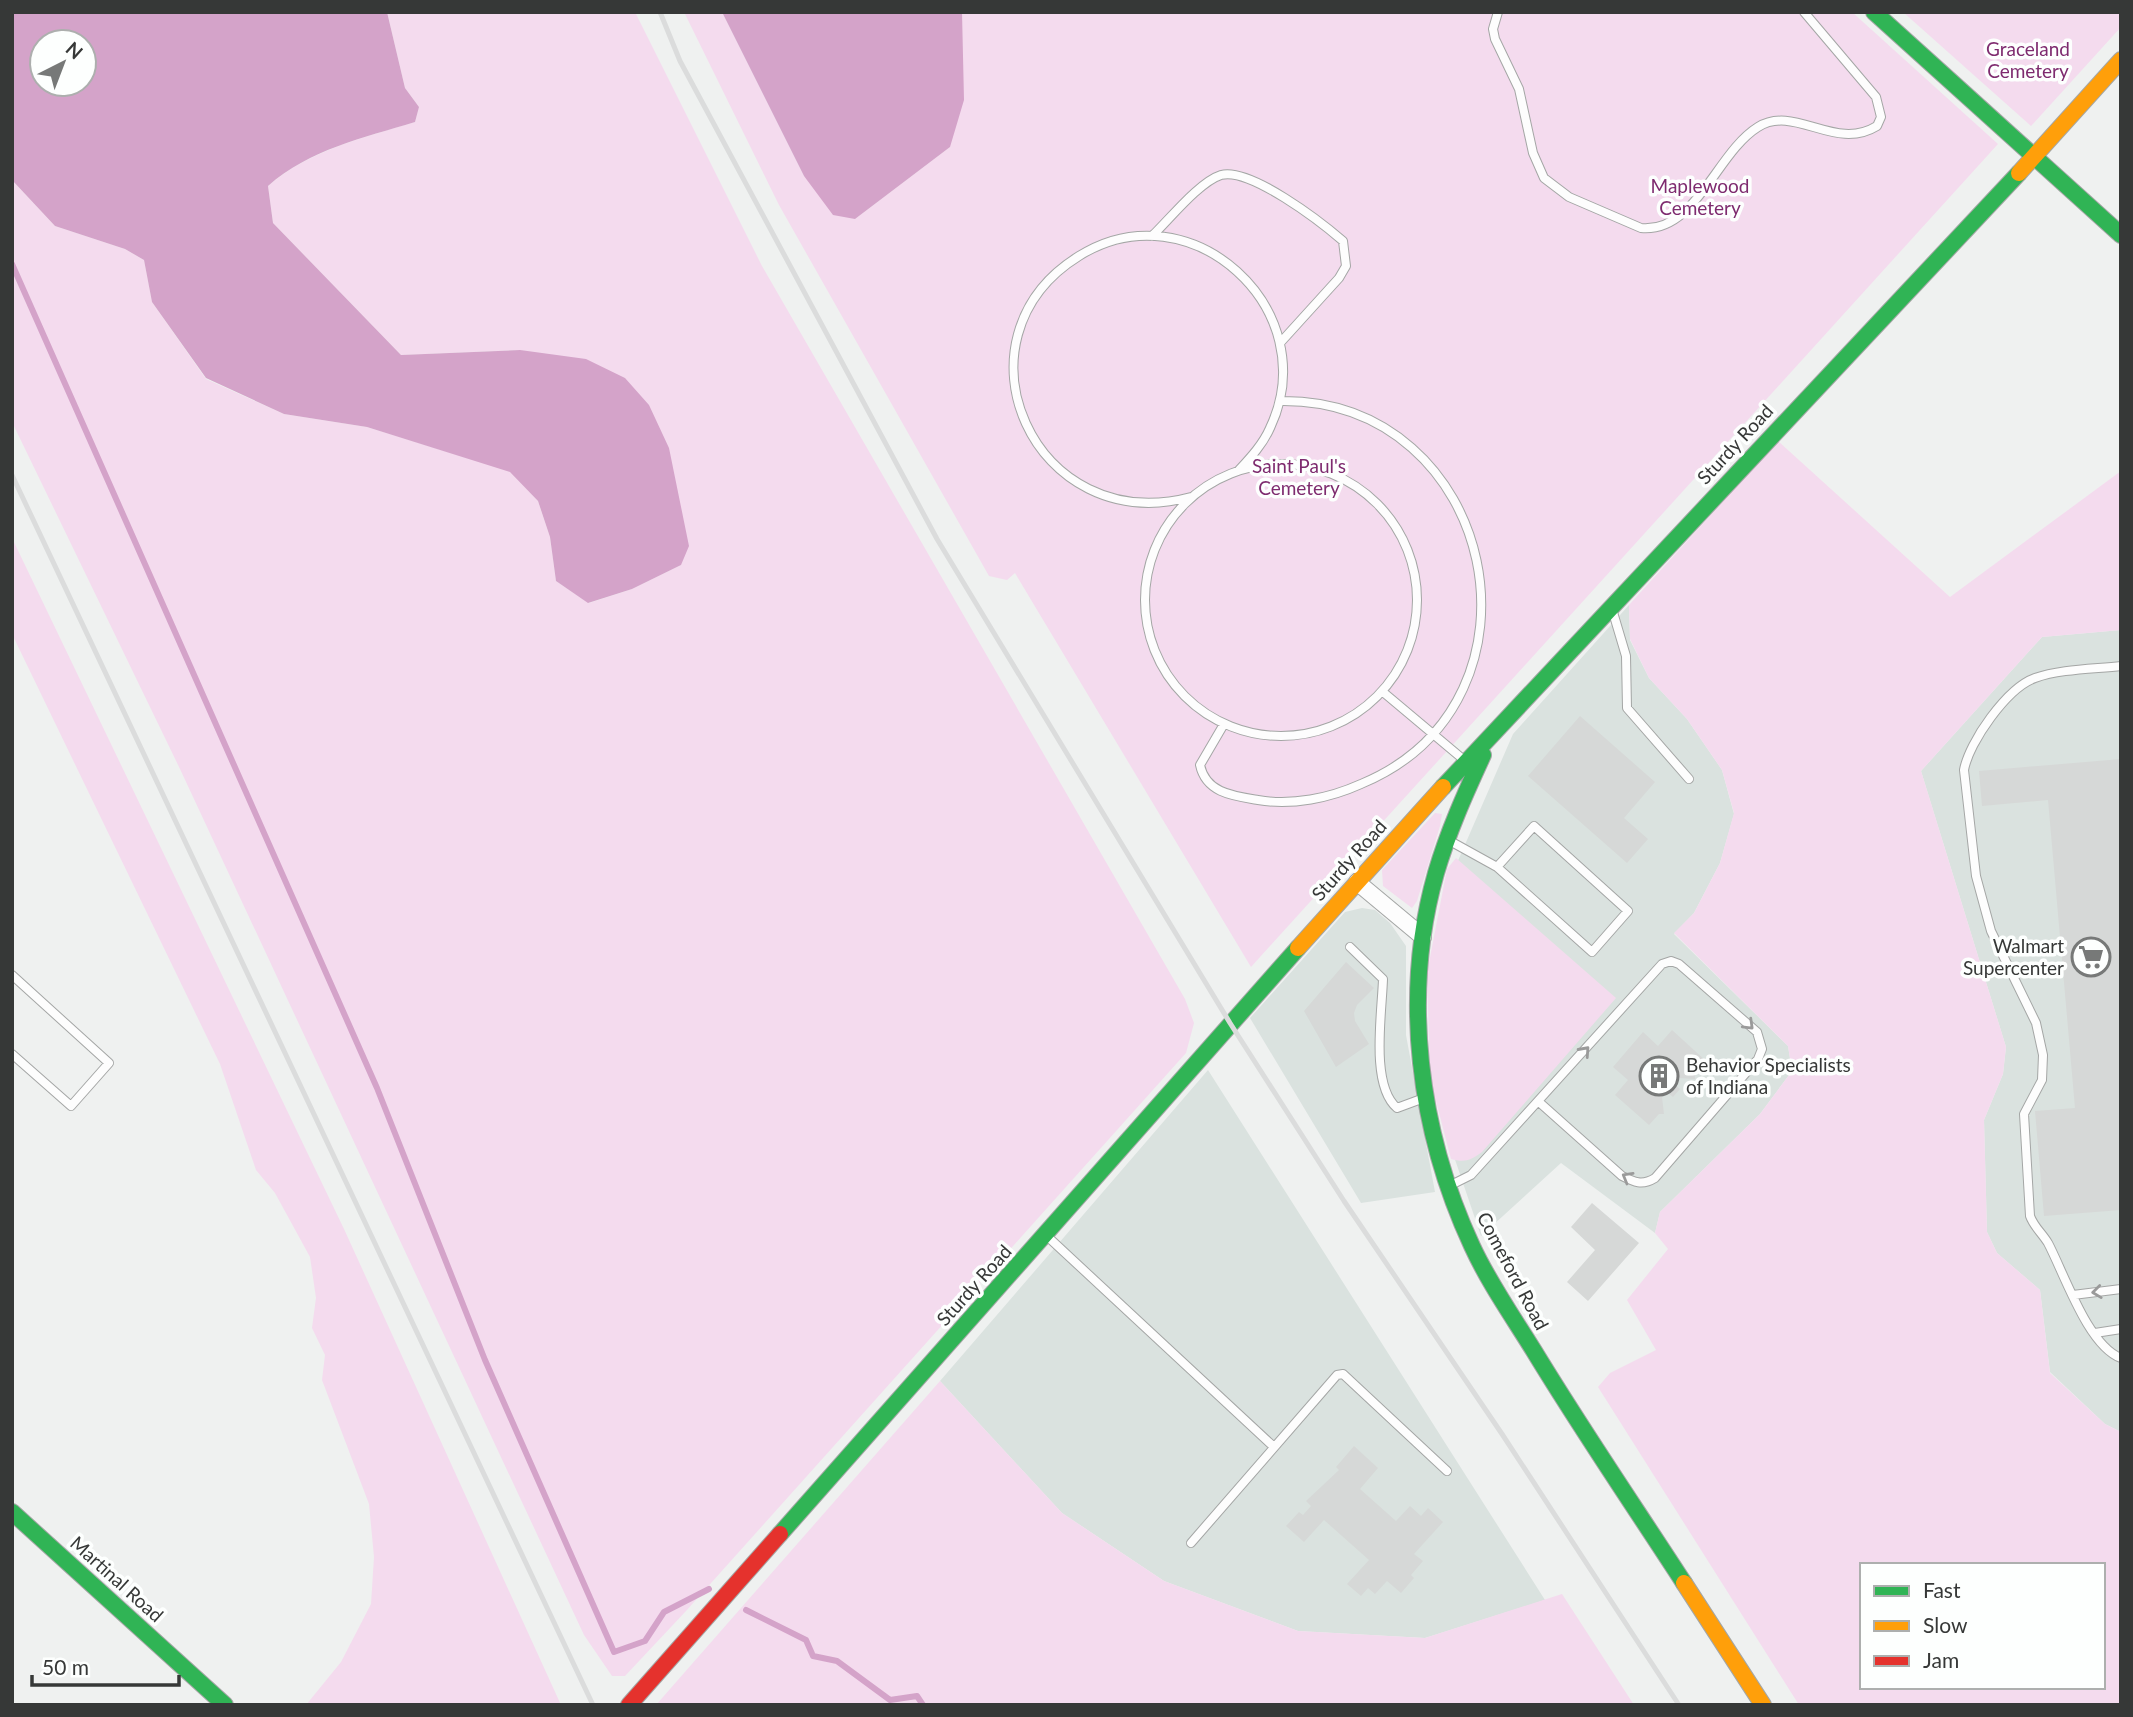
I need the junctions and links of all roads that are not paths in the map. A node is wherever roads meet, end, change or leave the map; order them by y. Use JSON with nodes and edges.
{"nodes":[{"id":1,"x":1498,"y":12,"type":"edge"},
{"id":2,"x":1804,"y":12,"type":"edge"},
{"id":3,"x":1874,"y":12,"type":"edge"},
{"id":4,"x":2121,"y":60,"type":"edge"},
{"id":5,"x":2034,"y":157,"type":"junction"},
{"id":6,"x":2121,"y":235,"type":"edge"},
{"id":7,"x":1152,"y":236,"type":"junction"},
{"id":8,"x":1280,"y":343,"type":"junction"},
{"id":9,"x":1280,"y":401,"type":"junction"},
{"id":10,"x":1239,"y":470,"type":"junction"},
{"id":11,"x":1193,"y":496,"type":"junction"},
{"id":12,"x":1611,"y":606,"type":"junction"},
{"id":13,"x":2121,"y":666,"type":"edge"},
{"id":14,"x":1383,"y":692,"type":"junction"},
{"id":15,"x":1224,"y":723,"type":"junction"},
{"id":16,"x":1499,"y":724,"type":"junction"},
{"id":17,"x":1432,"y":734,"type":"junction"},
{"id":18,"x":1465,"y":762,"type":"junction"},
{"id":19,"x":1689,"y":779,"type":"dead end"},
{"id":20,"x":1447,"y":840,"type":"junction"},
{"id":21,"x":1497,"y":867,"type":"junction"},
{"id":22,"x":1357,"y":882,"type":"junction"},
{"id":23,"x":1423,"y":937,"type":"junction"},
{"id":24,"x":1350,"y":947,"type":"dead end"},
{"id":25,"x":12,"y":975,"type":"edge"},
{"id":26,"x":12,"y":1054,"type":"edge"},
{"id":27,"x":1424,"y":1098,"type":"junction"},
{"id":28,"x":1539,"y":1102,"type":"junction"},
{"id":29,"x":1448,"y":1186,"type":"junction"},
{"id":30,"x":1046,"y":1235,"type":"junction"},
{"id":31,"x":2121,"y":1289,"type":"edge"},
{"id":32,"x":2073,"y":1295,"type":"junction"},
{"id":33,"x":2121,"y":1329,"type":"edge"},
{"id":34,"x":2095,"y":1334,"type":"junction"},
{"id":35,"x":2118,"y":1357,"type":"edge"},
{"id":36,"x":2121,"y":1365,"type":"edge"},
{"id":37,"x":1274,"y":1447,"type":"junction"},
{"id":38,"x":1447,"y":1471,"type":"dead end"},
{"id":39,"x":12,"y":1512,"type":"edge"},
{"id":40,"x":1191,"y":1543,"type":"dead end"},
{"id":41,"x":225,"y":1705,"type":"edge"},
{"id":42,"x":629,"y":1705,"type":"edge"},
{"id":43,"x":1763,"y":1705,"type":"edge"}],
"edges":[{"from":1,"to":2,"type":"lane"},
{"from":3,"to":5,"type":"street"},
{"from":4,"to":5,"type":"street","name":"Sturdy Road"},
{"from":5,"to":6,"type":"street"},
{"from":5,"to":12,"type":"street","name":"Sturdy Road"},
{"from":7,"to":8,"type":"lane"},
{"from":7,"to":8,"type":"lane"},
{"from":7,"to":11,"type":"lane"},
{"from":8,"to":9,"type":"lane"},
{"from":9,"to":10,"type":"lane"},
{"from":9,"to":17,"type":"lane"},
{"from":10,"to":11,"type":"lane"},
{"from":10,"to":14,"type":"lane"},
{"from":11,"to":15,"type":"lane"},
{"from":12,"to":16,"type":"street","name":"Sturdy Road"},
{"from":12,"to":19,"type":"lane"},
{"from":13,"to":32,"type":"lane"},
{"from":14,"to":15,"type":"lane"},
{"from":14,"to":17,"type":"lane"},
{"from":15,"to":17,"type":"lane"},
{"from":16,"to":18,"type":"street","name":"Sturdy Road"},
{"from":16,"to":20,"type":"street","name":"Comeford Road"},
{"from":17,"to":18,"type":"lane"},
{"from":18,"to":22,"type":"street","name":"Sturdy Road"},
{"from":20,"to":21,"type":"lane"},
{"from":20,"to":23,"type":"street","name":"Comeford Road"},
{"from":21,"to":21,"type":"lane"},
{"from":22,"to":23,"type":"street"},
{"from":22,"to":30,"type":"street","name":"Sturdy Road"},
{"from":23,"to":27,"type":"street","name":"Comeford Road"},
{"from":24,"to":27,"type":"lane"},
{"from":25,"to":26,"type":"lane"},
{"from":27,"to":29,"type":"street","name":"Comeford Road"},
{"from":28,"to":28,"type":"lane","one_way":true},
{"from":28,"to":29,"type":"lane"},
{"from":29,"to":43,"type":"street","name":"Comeford Road"},
{"from":30,"to":37,"type":"lane"},
{"from":30,"to":42,"type":"street","name":"Sturdy Road"},
{"from":31,"to":32,"type":"lane","one_way":true},
{"from":32,"to":34,"type":"lane"},
{"from":33,"to":34,"type":"lane"},
{"from":34,"to":35,"type":"lane"},
{"from":35,"to":36,"type":"lane"},
{"from":37,"to":38,"type":"lane"},
{"from":37,"to":40,"type":"lane"},
{"from":39,"to":41,"type":"street","name":"Martinal Road"}]}
